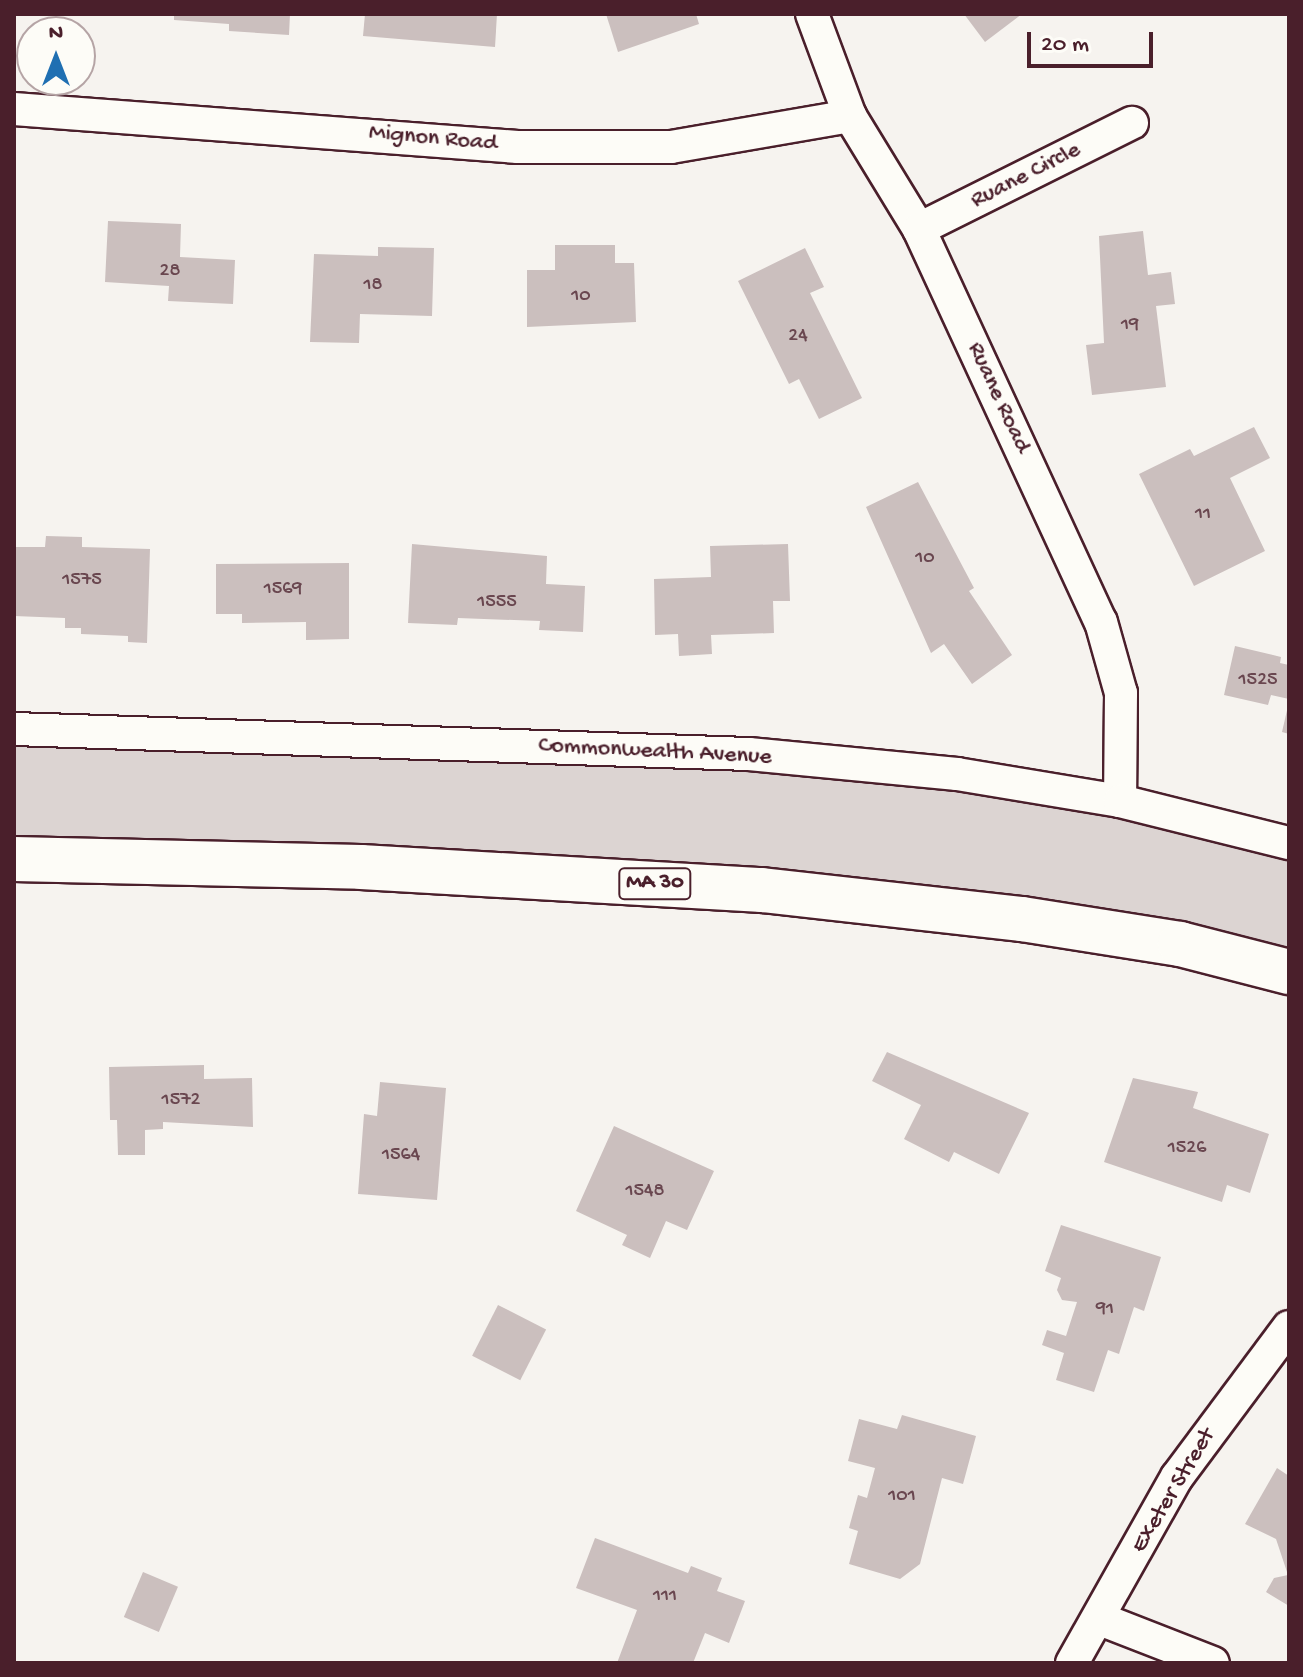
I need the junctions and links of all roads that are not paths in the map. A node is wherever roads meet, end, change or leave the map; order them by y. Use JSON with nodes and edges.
{"nodes":[{"id":1,"x":812,"y":14,"type":"edge"},
{"id":2,"x":14,"y":109,"type":"edge"},
{"id":3,"x":850,"y":116,"type":"junction"},
{"id":4,"x":1132,"y":123,"type":"dead end"},
{"id":5,"x":919,"y":229,"type":"junction"},
{"id":6,"x":14,"y":729,"type":"edge"},
{"id":7,"x":1120,"y":801,"type":"junction"},
{"id":8,"x":1289,"y":843,"type":"edge"},
{"id":9,"x":14,"y":859,"type":"edge"},
{"id":10,"x":1289,"y":972,"type":"edge"},
{"id":11,"x":1289,"y":1327,"type":"edge"},
{"id":12,"x":1100,"y":1619,"type":"junction"},
{"id":13,"x":1072,"y":1663,"type":"edge"},
{"id":14,"x":1213,"y":1663,"type":"edge"}],
"edges":[{"from":1,"to":3,"type":"street","name":"Ruane Road"},
{"from":2,"to":3,"type":"street","name":"Mignon Road"},
{"from":3,"to":5,"type":"street","name":"Ruane Road"},
{"from":4,"to":5,"type":"street","name":"Ruane Circle"},
{"from":5,"to":7,"type":"street","name":"Ruane Road"},
{"from":6,"to":7,"type":"street","name":"Commonwealth Avenue"},
{"from":7,"to":8,"type":"street","name":"Commonwealth Avenue"},
{"from":9,"to":10,"type":"main road","number":"MA 30"},
{"from":11,"to":12,"type":"street","name":"Exeter Street"},
{"from":12,"to":13,"type":"street","name":"Exeter Street"},
{"from":12,"to":14,"type":"street"}]}
